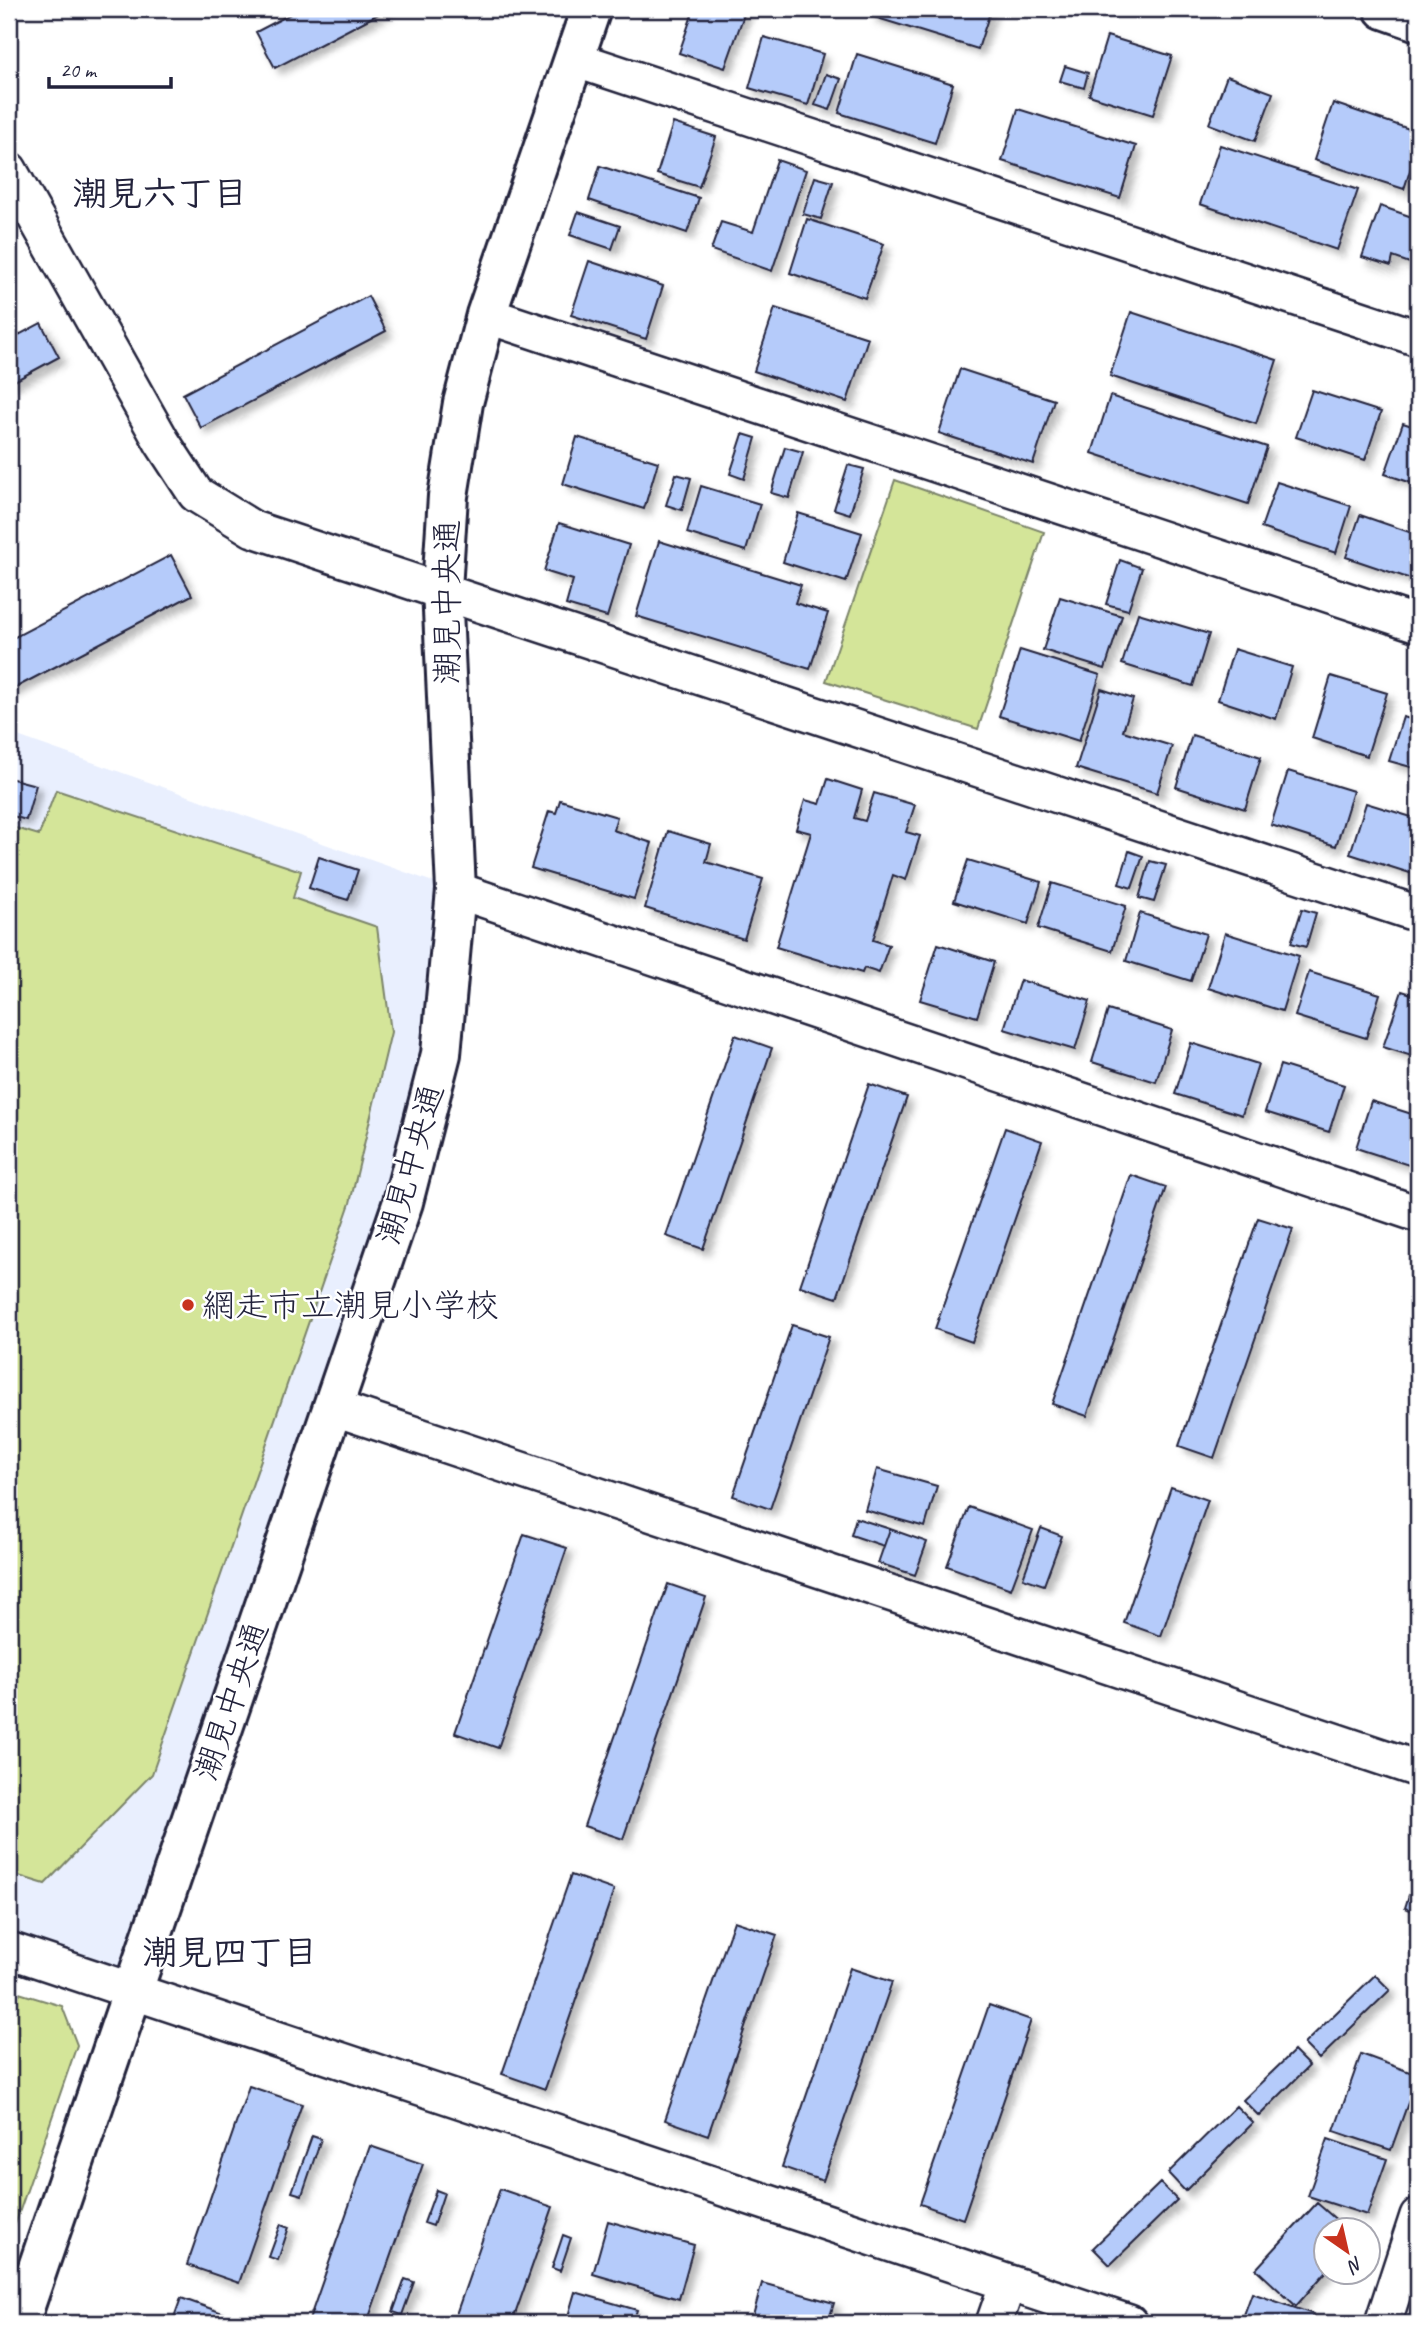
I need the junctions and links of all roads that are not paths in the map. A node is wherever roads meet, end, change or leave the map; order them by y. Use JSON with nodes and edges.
{"nodes":[{"id":1,"x":591,"y":9,"type":"edge"},
{"id":2,"x":1384,"y":9,"type":"edge"},
{"id":3,"x":1418,"y":21,"type":"edge"},
{"id":4,"x":574,"y":59,"type":"junction"},
{"id":5,"x":9,"y":170,"type":"edge"},
{"id":6,"x":486,"y":315,"type":"junction"},
{"id":7,"x":1418,"y":338,"type":"edge"},
{"id":8,"x":442,"y":589,"type":"junction"},
{"id":9,"x":1418,"y":624,"type":"edge"},
{"id":10,"x":456,"y":890,"type":"junction"},
{"id":11,"x":1418,"y":914,"type":"edge"},
{"id":12,"x":1418,"y":1214,"type":"edge"},
{"id":13,"x":332,"y":1408,"type":"junction"},
{"id":14,"x":1418,"y":1769,"type":"edge"},
{"id":15,"x":9,"y":1950,"type":"edge"},
{"id":16,"x":133,"y":1990,"type":"junction"},
{"id":17,"x":1418,"y":2216,"type":"edge"},
{"id":18,"x":1008,"y":2283,"type":"junction"},
{"id":19,"x":19,"y":2323,"type":"edge"},
{"id":20,"x":994,"y":2323,"type":"edge"},
{"id":21,"x":1129,"y":2323,"type":"edge"},
{"id":22,"x":1383,"y":2323,"type":"edge"}],
"edges":[{"from":1,"to":4,"type":"street","name":"潮見中央通"},
{"from":2,"to":3,"type":"street"},
{"from":4,"to":6,"type":"street","name":"潮見中央通"},
{"from":4,"to":7,"type":"street"},
{"from":5,"to":8,"type":"street"},
{"from":6,"to":8,"type":"street","name":"潮見中央通"},
{"from":6,"to":9,"type":"street"},
{"from":8,"to":10,"type":"street","name":"潮見中央通"},
{"from":8,"to":11,"type":"street"},
{"from":10,"to":12,"type":"street"},
{"from":10,"to":13,"type":"street","name":"潮見中央通"},
{"from":13,"to":14,"type":"street"},
{"from":13,"to":16,"type":"street","name":"潮見中央通"},
{"from":15,"to":16,"type":"street"},
{"from":16,"to":18,"type":"street"},
{"from":16,"to":19,"type":"street","name":"潮見中央通"},
{"from":17,"to":22,"type":"street"},
{"from":18,"to":20,"type":"street"},
{"from":18,"to":21,"type":"street"}]}
